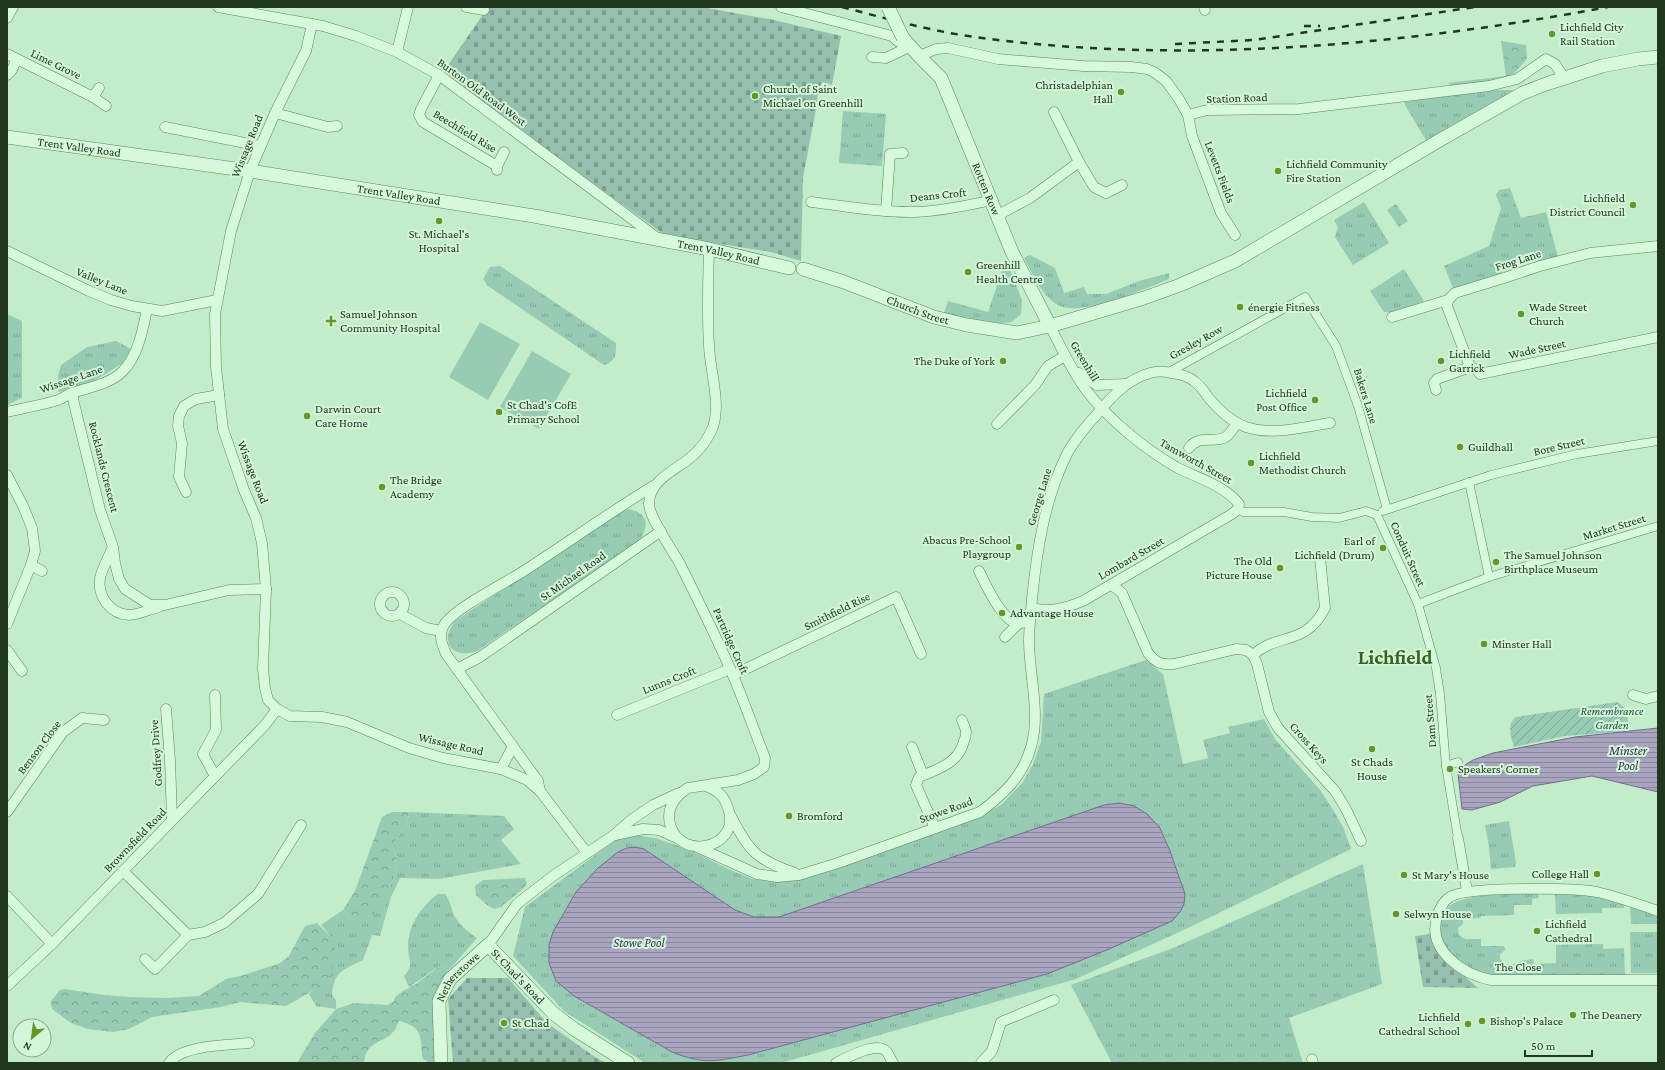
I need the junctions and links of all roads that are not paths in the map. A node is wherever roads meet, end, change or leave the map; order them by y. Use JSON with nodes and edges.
{"nodes":[{"id":1,"x":13,"y":7,"type":"edge"},
{"id":2,"x":218,"y":7,"type":"edge"},
{"id":3,"x":408,"y":7,"type":"edge"},
{"id":4,"x":466,"y":7,"type":"edge"},
{"id":5,"x":781,"y":7,"type":"edge"},
{"id":6,"x":888,"y":7,"type":"edge"},
{"id":7,"x":484,"y":10,"type":"dead end"},
{"id":8,"x":7,"y":18,"type":"edge"},
{"id":9,"x":312,"y":24,"type":"junction"},
{"id":10,"x":911,"y":47,"type":"junction"},
{"id":11,"x":397,"y":52,"type":"junction"},
{"id":12,"x":7,"y":54,"type":"edge"},
{"id":13,"x":872,"y":57,"type":"dead end"},
{"id":14,"x":1658,"y":57,"type":"edge"},
{"id":15,"x":16,"y":60,"type":"junction"},
{"id":16,"x":439,"y":75,"type":"junction"},
{"id":17,"x":7,"y":76,"type":"edge"},
{"id":18,"x":1564,"y":78,"type":"junction"},
{"id":19,"x":99,"y":88,"type":"dead end"},
{"id":20,"x":93,"y":97,"type":"junction"},
{"id":21,"x":106,"y":106,"type":"dead end"},
{"id":22,"x":1054,"y":112,"type":"dead end"},
{"id":23,"x":275,"y":113,"type":"junction"},
{"id":24,"x":1188,"y":115,"type":"junction"},
{"id":25,"x":165,"y":126,"type":"dead end"},
{"id":26,"x":7,"y":137,"type":"edge"},
{"id":27,"x":328,"y":138,"type":"dead end"},
{"id":28,"x":260,"y":146,"type":"junction"},
{"id":29,"x":504,"y":152,"type":"dead end"},
{"id":30,"x":903,"y":153,"type":"dead end"},
{"id":31,"x":1079,"y":162,"type":"junction"},
{"id":32,"x":250,"y":170,"type":"junction"},
{"id":33,"x":1122,"y":186,"type":"dead end"},
{"id":34,"x":992,"y":200,"type":"junction"},
{"id":35,"x":811,"y":202,"type":"dead end"},
{"id":36,"x":886,"y":211,"type":"junction"},
{"id":37,"x":998,"y":215,"type":"junction"},
{"id":38,"x":1235,"y":235,"type":"dead end"},
{"id":39,"x":660,"y":240,"type":"junction"},
{"id":40,"x":1658,"y":246,"type":"edge"},
{"id":41,"x":709,"y":249,"type":"junction"},
{"id":42,"x":7,"y":251,"type":"edge"},
{"id":43,"x":789,"y":268,"type":"joint"},
{"id":44,"x":803,"y":269,"type":"joint"},
{"id":45,"x":1305,"y":297,"type":"joint"},
{"id":46,"x":217,"y":300,"type":"junction"},
{"id":47,"x":1448,"y":300,"type":"junction"},
{"id":48,"x":147,"y":309,"type":"junction"},
{"id":49,"x":1392,"y":317,"type":"dead end"},
{"id":50,"x":1050,"y":326,"type":"junction"},
{"id":51,"x":1658,"y":337,"type":"edge"},
{"id":52,"x":1065,"y":356,"type":"junction"},
{"id":53,"x":1470,"y":367,"type":"junction"},
{"id":54,"x":1073,"y":368,"type":"junction"},
{"id":55,"x":1169,"y":372,"type":"junction"},
{"id":56,"x":1126,"y":384,"type":"junction"},
{"id":57,"x":1436,"y":390,"type":"dead end"},
{"id":58,"x":73,"y":393,"type":"junction"},
{"id":59,"x":219,"y":395,"type":"junction"},
{"id":60,"x":1102,"y":407,"type":"junction"},
{"id":61,"x":7,"y":412,"type":"edge"},
{"id":62,"x":1237,"y":423,"type":"junction"},
{"id":63,"x":1330,"y":423,"type":"dead end"},
{"id":64,"x":997,"y":424,"type":"dead end"},
{"id":65,"x":1658,"y":441,"type":"edge"},
{"id":66,"x":1189,"y":448,"type":"dead end"},
{"id":67,"x":7,"y":475,"type":"edge"},
{"id":68,"x":1469,"y":482,"type":"junction"},
{"id":69,"x":655,"y":485,"type":"junction"},
{"id":70,"x":186,"y":492,"type":"dead end"},
{"id":71,"x":1238,"y":509,"type":"junction"},
{"id":72,"x":1387,"y":509,"type":"junction"},
{"id":73,"x":1377,"y":515,"type":"junction"},
{"id":74,"x":1658,"y":526,"type":"edge"},
{"id":75,"x":661,"y":531,"type":"junction"},
{"id":76,"x":113,"y":547,"type":"junction"},
{"id":77,"x":1320,"y":558,"type":"dead end"},
{"id":78,"x":31,"y":565,"type":"junction"},
{"id":79,"x":42,"y":571,"type":"dead end"},
{"id":80,"x":979,"y":571,"type":"dead end"},
{"id":81,"x":1489,"y":577,"type":"junction"},
{"id":82,"x":1112,"y":585,"type":"junction"},
{"id":83,"x":266,"y":589,"type":"junction"},
{"id":84,"x":1418,"y":604,"type":"junction"},
{"id":85,"x":165,"y":605,"type":"junction"},
{"id":86,"x":1031,"y":610,"type":"junction"},
{"id":87,"x":400,"y":614,"type":"dead end"},
{"id":88,"x":1019,"y":623,"type":"junction"},
{"id":89,"x":7,"y":624,"type":"edge"},
{"id":90,"x":441,"y":632,"type":"junction"},
{"id":91,"x":1005,"y":636,"type":"dead end"},
{"id":92,"x":7,"y":650,"type":"edge"},
{"id":93,"x":921,"y":654,"type":"dead end"},
{"id":94,"x":1253,"y":654,"type":"junction"},
{"id":95,"x":457,"y":669,"type":"junction"},
{"id":96,"x":22,"y":671,"type":"dead end"},
{"id":97,"x":732,"y":672,"type":"junction"},
{"id":98,"x":215,"y":695,"type":"dead end"},
{"id":99,"x":1632,"y":695,"type":"dead end"},
{"id":100,"x":1658,"y":696,"type":"edge"},
{"id":101,"x":166,"y":709,"type":"dead end"},
{"id":102,"x":277,"y":709,"type":"junction"},
{"id":103,"x":617,"y":715,"type":"dead end"},
{"id":104,"x":104,"y":720,"type":"dead end"},
{"id":105,"x":962,"y":720,"type":"dead end"},
{"id":106,"x":513,"y":746,"type":"junction"},
{"id":107,"x":912,"y":747,"type":"dead end"},
{"id":108,"x":1458,"y":762,"type":"dead end"},
{"id":109,"x":1446,"y":766,"type":"junction"},
{"id":110,"x":501,"y":769,"type":"junction"},
{"id":111,"x":923,"y":775,"type":"junction"},
{"id":112,"x":215,"y":776,"type":"junction"},
{"id":113,"x":738,"y":780,"type":"junction"},
{"id":114,"x":706,"y":786,"type":"junction"},
{"id":115,"x":540,"y":791,"type":"junction"},
{"id":116,"x":680,"y":792,"type":"junction"},
{"id":117,"x":726,"y":800,"type":"junction"},
{"id":118,"x":7,"y":812,"type":"edge"},
{"id":119,"x":731,"y":816,"type":"junction"},
{"id":120,"x":172,"y":819,"type":"junction"},
{"id":121,"x":301,"y":825,"type":"dead end"},
{"id":122,"x":935,"y":828,"type":"junction"},
{"id":123,"x":614,"y":835,"type":"junction"},
{"id":124,"x":1458,"y":838,"type":"joint"},
{"id":125,"x":679,"y":839,"type":"junction"},
{"id":126,"x":1361,"y":841,"type":"dead end"},
{"id":127,"x":697,"y":847,"type":"junction"},
{"id":128,"x":587,"y":853,"type":"junction"},
{"id":129,"x":123,"y":871,"type":"junction"},
{"id":130,"x":799,"y":875,"type":"junction"},
{"id":131,"x":1467,"y":891,"type":"junction"},
{"id":132,"x":7,"y":896,"type":"edge"},
{"id":133,"x":1658,"y":911,"type":"edge"},
{"id":134,"x":188,"y":936,"type":"junction"},
{"id":135,"x":52,"y":944,"type":"junction"},
{"id":136,"x":488,"y":945,"type":"junction"},
{"id":137,"x":145,"y":959,"type":"dead end"},
{"id":138,"x":1658,"y":980,"type":"edge"},
{"id":139,"x":7,"y":986,"type":"edge"},
{"id":140,"x":1054,"y":1000,"type":"dead end"},
{"id":141,"x":249,"y":1043,"type":"dead end"},
{"id":142,"x":169,"y":1063,"type":"edge"},
{"id":143,"x":441,"y":1063,"type":"edge"},
{"id":144,"x":628,"y":1063,"type":"edge"},
{"id":145,"x":836,"y":1063,"type":"edge"},
{"id":146,"x":893,"y":1063,"type":"edge"},
{"id":147,"x":981,"y":1063,"type":"edge"}],
"edges":[{"from":1,"to":8,"type":"street"},
{"from":2,"to":9,"type":"street","name":"Burton Old Road West"},
{"from":3,"to":11,"type":"street"},
{"from":4,"to":7,"type":"street"},
{"from":5,"to":10,"type":"street"},
{"from":6,"to":10,"type":"street","name":"Rotten Row","bridge":true},
{"from":9,"to":11,"type":"street","name":"Burton Old Road West"},
{"from":9,"to":23,"type":"street","name":"Wissage Road"},
{"from":10,"to":13,"type":"street"},
{"from":10,"to":24,"type":"street"},
{"from":10,"to":34,"type":"street","name":"Rotten Row"},
{"from":11,"to":16,"type":"street","name":"Burton Old Road West"},
{"from":12,"to":15,"type":"street","name":"Lime Grove"},
{"from":14,"to":18,"type":"street","name":"Church Street"},
{"from":15,"to":17,"type":"street"},
{"from":15,"to":20,"type":"street","name":"Lime Grove"},
{"from":16,"to":29,"type":"street","name":"Beechfield Rise"},
{"from":16,"to":39,"type":"street","name":"Burton Old Road West"},
{"from":18,"to":24,"type":"street","name":"Station Road"},
{"from":18,"to":50,"type":"street","name":"Church Street"},
{"from":19,"to":20,"type":"street"},
{"from":20,"to":21,"type":"street","name":"Lime Grove"},
{"from":22,"to":31,"type":"street"},
{"from":23,"to":27,"type":"street"},
{"from":23,"to":28,"type":"street","name":"Wissage Road"},
{"from":24,"to":38,"type":"street","name":"Levetts Fields"},
{"from":25,"to":28,"type":"street"},
{"from":26,"to":32,"type":"street","name":"Trent Valley Road"},
{"from":28,"to":32,"type":"street","name":"Wissage Road"},
{"from":30,"to":36,"type":"street"},
{"from":31,"to":33,"type":"street"},
{"from":31,"to":37,"type":"street"},
{"from":32,"to":39,"type":"street","name":"Trent Valley Road"},
{"from":32,"to":46,"type":"street","name":"Wissage Road"},
{"from":34,"to":36,"type":"street","name":"Deans Croft"},
{"from":34,"to":37,"type":"street","name":"Rotten Row"},
{"from":35,"to":36,"type":"street","name":"Deans Croft"},
{"from":37,"to":50,"type":"street","name":"Rotten Row"},
{"from":39,"to":41,"type":"street","name":"Trent Valley Road"},
{"from":40,"to":47,"type":"street","name":"Frog Lane"},
{"from":41,"to":43,"type":"street","name":"Trent Valley Road"},
{"from":41,"to":69,"type":"street"},
{"from":42,"to":48,"type":"street","name":"Valley Lane"},
{"from":43,"to":44,"type":"street","name":"Church Street"},
{"from":44,"to":50,"type":"street","name":"Church Street"},
{"from":45,"to":55,"type":"street","name":"Gresley Row"},
{"from":45,"to":72,"type":"street","name":"Bakers Lane"},
{"from":46,"to":48,"type":"street","name":"Valley Lane"},
{"from":46,"to":59,"type":"street","name":"Wissage Road"},
{"from":47,"to":49,"type":"street","name":"Frog Lane"},
{"from":47,"to":53,"type":"street"},
{"from":48,"to":58,"type":"street","name":"Wissage Lane"},
{"from":50,"to":52,"type":"street","name":"Greenhill"},
{"from":51,"to":53,"type":"street","name":"Wade Street"},
{"from":52,"to":54,"type":"street","name":"Greenhill"},
{"from":52,"to":64,"type":"street"},
{"from":53,"to":57,"type":"street"},
{"from":54,"to":56,"type":"street"},
{"from":54,"to":60,"type":"street","name":"Greenhill"},
{"from":55,"to":56,"type":"street","name":"Gresley Row"},
{"from":55,"to":62,"type":"street"},
{"from":56,"to":60,"type":"street","name":"Gresley Row"},
{"from":58,"to":61,"type":"street","name":"Wissage Lane"},
{"from":58,"to":76,"type":"street","name":"Rocklands Crescent"},
{"from":59,"to":70,"type":"street"},
{"from":59,"to":83,"type":"street","name":"Wissage Road"},
{"from":60,"to":71,"type":"street","name":"Tamworth Street"},
{"from":60,"to":86,"type":"street","name":"George Lane"},
{"from":62,"to":63,"type":"street"},
{"from":62,"to":66,"type":"street"},
{"from":65,"to":68,"type":"street","name":"Bore Street"},
{"from":67,"to":78,"type":"street"},
{"from":68,"to":72,"type":"street","name":"Bore Street"},
{"from":68,"to":81,"type":"street"},
{"from":69,"to":75,"type":"street"},
{"from":69,"to":90,"type":"street"},
{"from":71,"to":73,"type":"street"},
{"from":71,"to":82,"type":"street","name":"Lombard Street"},
{"from":72,"to":73,"type":"street","name":"Bore Street"},
{"from":73,"to":84,"type":"street","name":"Conduit Street"},
{"from":74,"to":81,"type":"street","name":"Market Street"},
{"from":75,"to":95,"type":"street","name":"St Michael Road"},
{"from":75,"to":97,"type":"street","name":"Partridge Croft"},
{"from":76,"to":85,"type":"street","name":"Rocklands Crescent"},
{"from":76,"to":85,"type":"street","name":"Rocklands Crescent"},
{"from":77,"to":94,"type":"street"},
{"from":78,"to":79,"type":"street"},
{"from":78,"to":89,"type":"street"},
{"from":80,"to":88,"type":"street"},
{"from":81,"to":84,"type":"street","name":"Market Street"},
{"from":82,"to":86,"type":"street","name":"Lombard Street"},
{"from":82,"to":94,"type":"street"},
{"from":83,"to":85,"type":"street","name":"Rocklands Crescent"},
{"from":83,"to":102,"type":"street","name":"Wissage Road"},
{"from":84,"to":109,"type":"street","name":"Dam Street"},
{"from":86,"to":88,"type":"street"},
{"from":86,"to":122,"type":"street","name":"Stowe Road"},
{"from":87,"to":90,"type":"street"},
{"from":88,"to":91,"type":"street"},
{"from":90,"to":95,"type":"street"},
{"from":92,"to":96,"type":"street"},
{"from":93,"to":97,"type":"street","name":"Smithfield Rise"},
{"from":94,"to":126,"type":"street","name":"Cross Keys"},
{"from":95,"to":106,"type":"street"},
{"from":97,"to":103,"type":"street","name":"Lunns Croft"},
{"from":97,"to":113,"type":"street","name":"Partridge Croft"},
{"from":98,"to":112,"type":"street"},
{"from":99,"to":100,"type":"street"},
{"from":101,"to":120,"type":"street","name":"Godfrey Drive"},
{"from":102,"to":110,"type":"street","name":"Wissage Road"},
{"from":102,"to":112,"type":"street","name":"Brownsfield Road"},
{"from":104,"to":118,"type":"street","name":"Benson Close"},
{"from":105,"to":111,"type":"street"},
{"from":106,"to":110,"type":"street"},
{"from":106,"to":115,"type":"street"},
{"from":107,"to":111,"type":"street"},
{"from":108,"to":109,"type":"street"},
{"from":109,"to":124,"type":"street","name":"Dam Street"},
{"from":110,"to":115,"type":"street","name":"Wissage Road"},
{"from":111,"to":122,"type":"street"},
{"from":112,"to":120,"type":"street","name":"Brownsfield Road"},
{"from":113,"to":114,"type":"street"},
{"from":113,"to":117,"type":"street"},
{"from":114,"to":116,"type":"street"},
{"from":114,"to":117,"type":"street"},
{"from":115,"to":128,"type":"street"},
{"from":116,"to":123,"type":"street","name":"St Chad's Road"},
{"from":116,"to":125,"type":"street"},
{"from":117,"to":119,"type":"street"},
{"from":119,"to":127,"type":"street"},
{"from":119,"to":130,"type":"street"},
{"from":120,"to":129,"type":"street","name":"Brownsfield Road"},
{"from":121,"to":134,"type":"street"},
{"from":122,"to":130,"type":"street","name":"Stowe Road"},
{"from":123,"to":125,"type":"street","name":"St Chad's Road"},
{"from":123,"to":128,"type":"street","name":"St Chad's Road"},
{"from":124,"to":131,"type":"street"},
{"from":125,"to":127,"type":"street"},
{"from":127,"to":130,"type":"street","name":"Stowe Road"},
{"from":128,"to":136,"type":"street","name":"St Chad's Road"},
{"from":129,"to":134,"type":"street"},
{"from":129,"to":135,"type":"street","name":"Brownsfield Road"},
{"from":131,"to":133,"type":"street","name":"The Close"},
{"from":131,"to":138,"type":"street","name":"The Close"},
{"from":132,"to":135,"type":"street"},
{"from":134,"to":137,"type":"street"},
{"from":135,"to":139,"type":"street","name":"Brownsfield Road"},
{"from":136,"to":143,"type":"street","name":"Netherstowe"},
{"from":136,"to":144,"type":"street","name":"St Chad's Road"},
{"from":140,"to":147,"type":"street"},
{"from":141,"to":142,"type":"street"},
{"from":145,"to":146,"type":"street"}]}
